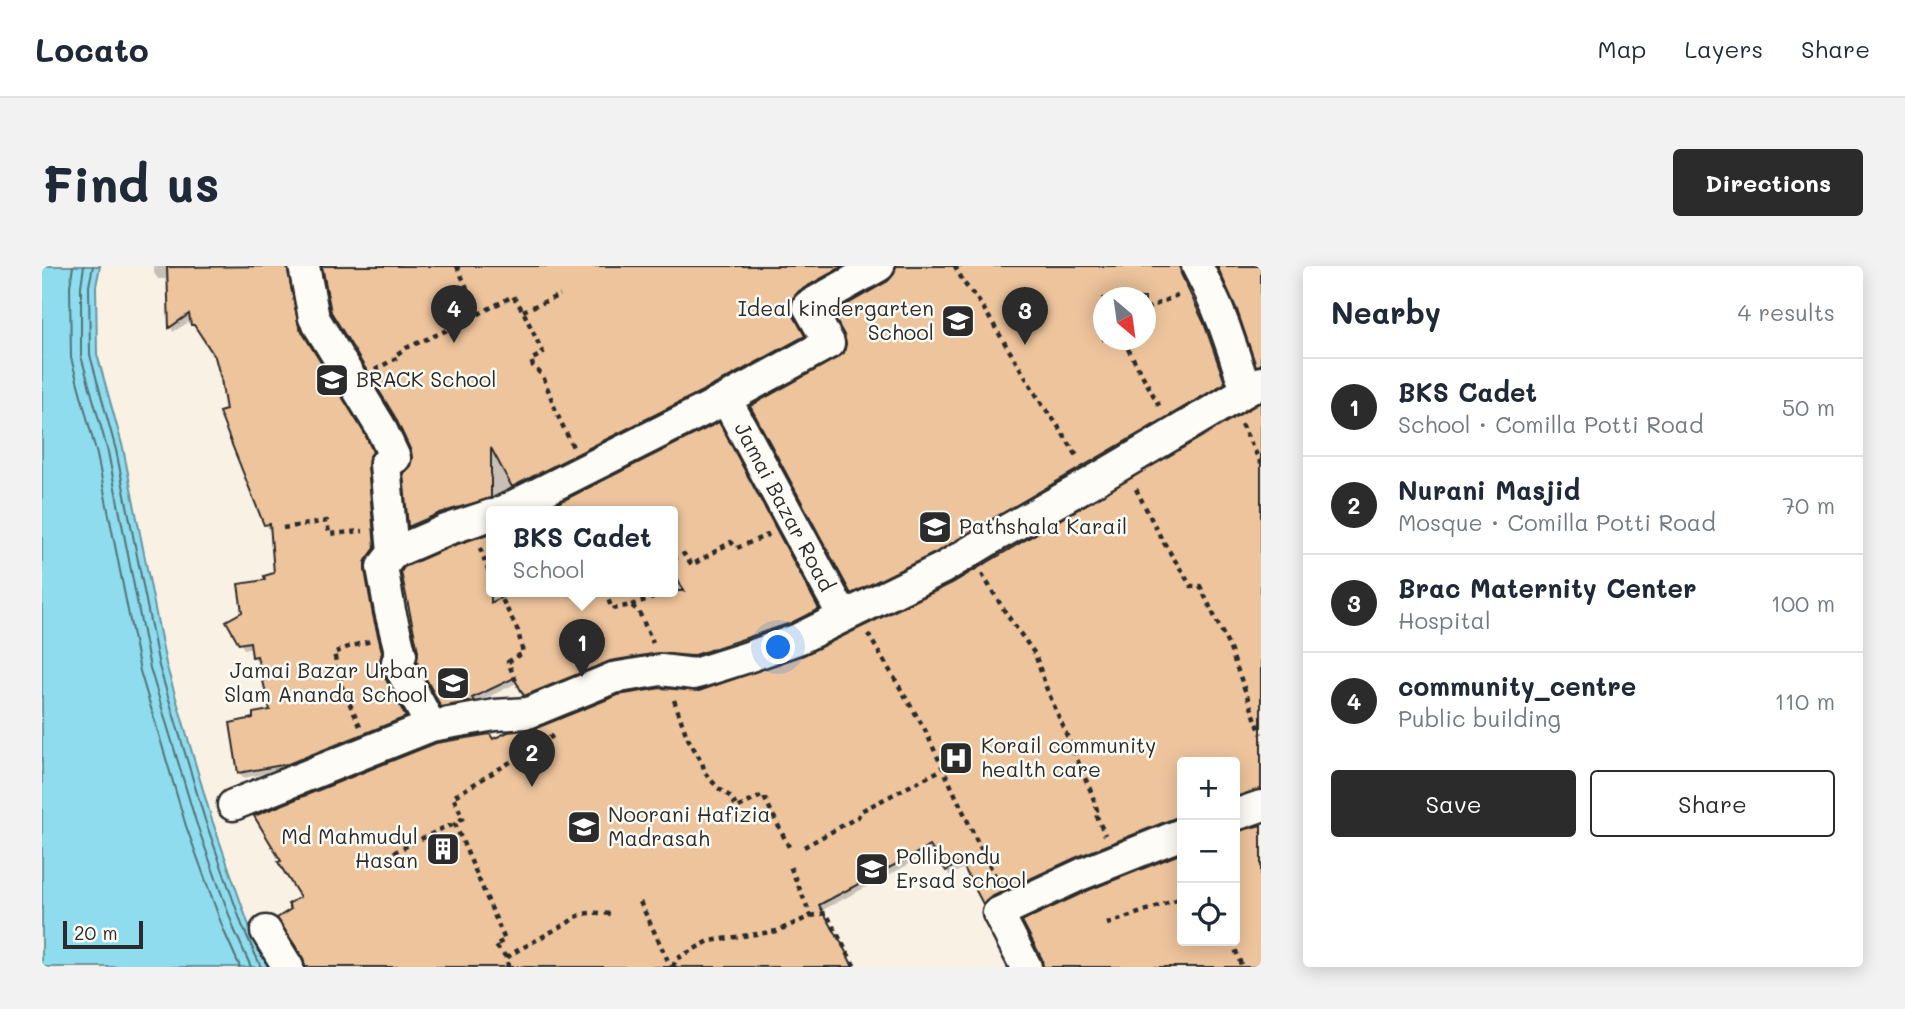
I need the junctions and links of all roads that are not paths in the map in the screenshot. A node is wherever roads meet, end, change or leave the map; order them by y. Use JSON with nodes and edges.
{"nodes":[{"id":1,"x":304,"y":266,"type":"edge"},
{"id":2,"x":879,"y":266,"type":"edge"},
{"id":3,"x":1201,"y":274,"type":"edge"},
{"id":4,"x":1246,"y":391,"type":"edge"},
{"id":5,"x":726,"y":399,"type":"junction"},
{"id":6,"x":513,"y":506,"type":"edge"},
{"id":7,"x":486,"y":518,"type":"edge"},
{"id":8,"x":392,"y":540,"type":"junction"},
{"id":9,"x":848,"y":614,"type":"junction"},
{"id":10,"x":431,"y":726,"type":"junction"},
{"id":11,"x":233,"y":805,"type":"dead end"},
{"id":12,"x":1261,"y":806,"type":"edge"},
{"id":13,"x":1240,"y":813,"type":"edge"},
{"id":14,"x":1177,"y":836,"type":"edge"},
{"id":15,"x":267,"y":930,"type":"dead end"},
{"id":16,"x":288,"y":967,"type":"edge"},
{"id":17,"x":1026,"y":967,"type":"edge"}],
"edges":[{"from":1,"to":8,"type":"street"},
{"from":2,"to":5,"type":"street"},
{"from":3,"to":4,"type":"street"},
{"from":4,"to":9,"type":"street"},
{"from":5,"to":6,"type":"street"},
{"from":5,"to":9,"type":"street","name":"Jamai Bazar Road"},
{"from":7,"to":8,"type":"street"},
{"from":8,"to":10,"type":"street"},
{"from":9,"to":10,"type":"street"},
{"from":10,"to":11,"type":"street"},
{"from":12,"to":13,"type":"street"},
{"from":14,"to":17,"type":"street"},
{"from":15,"to":16,"type":"street"}]}
